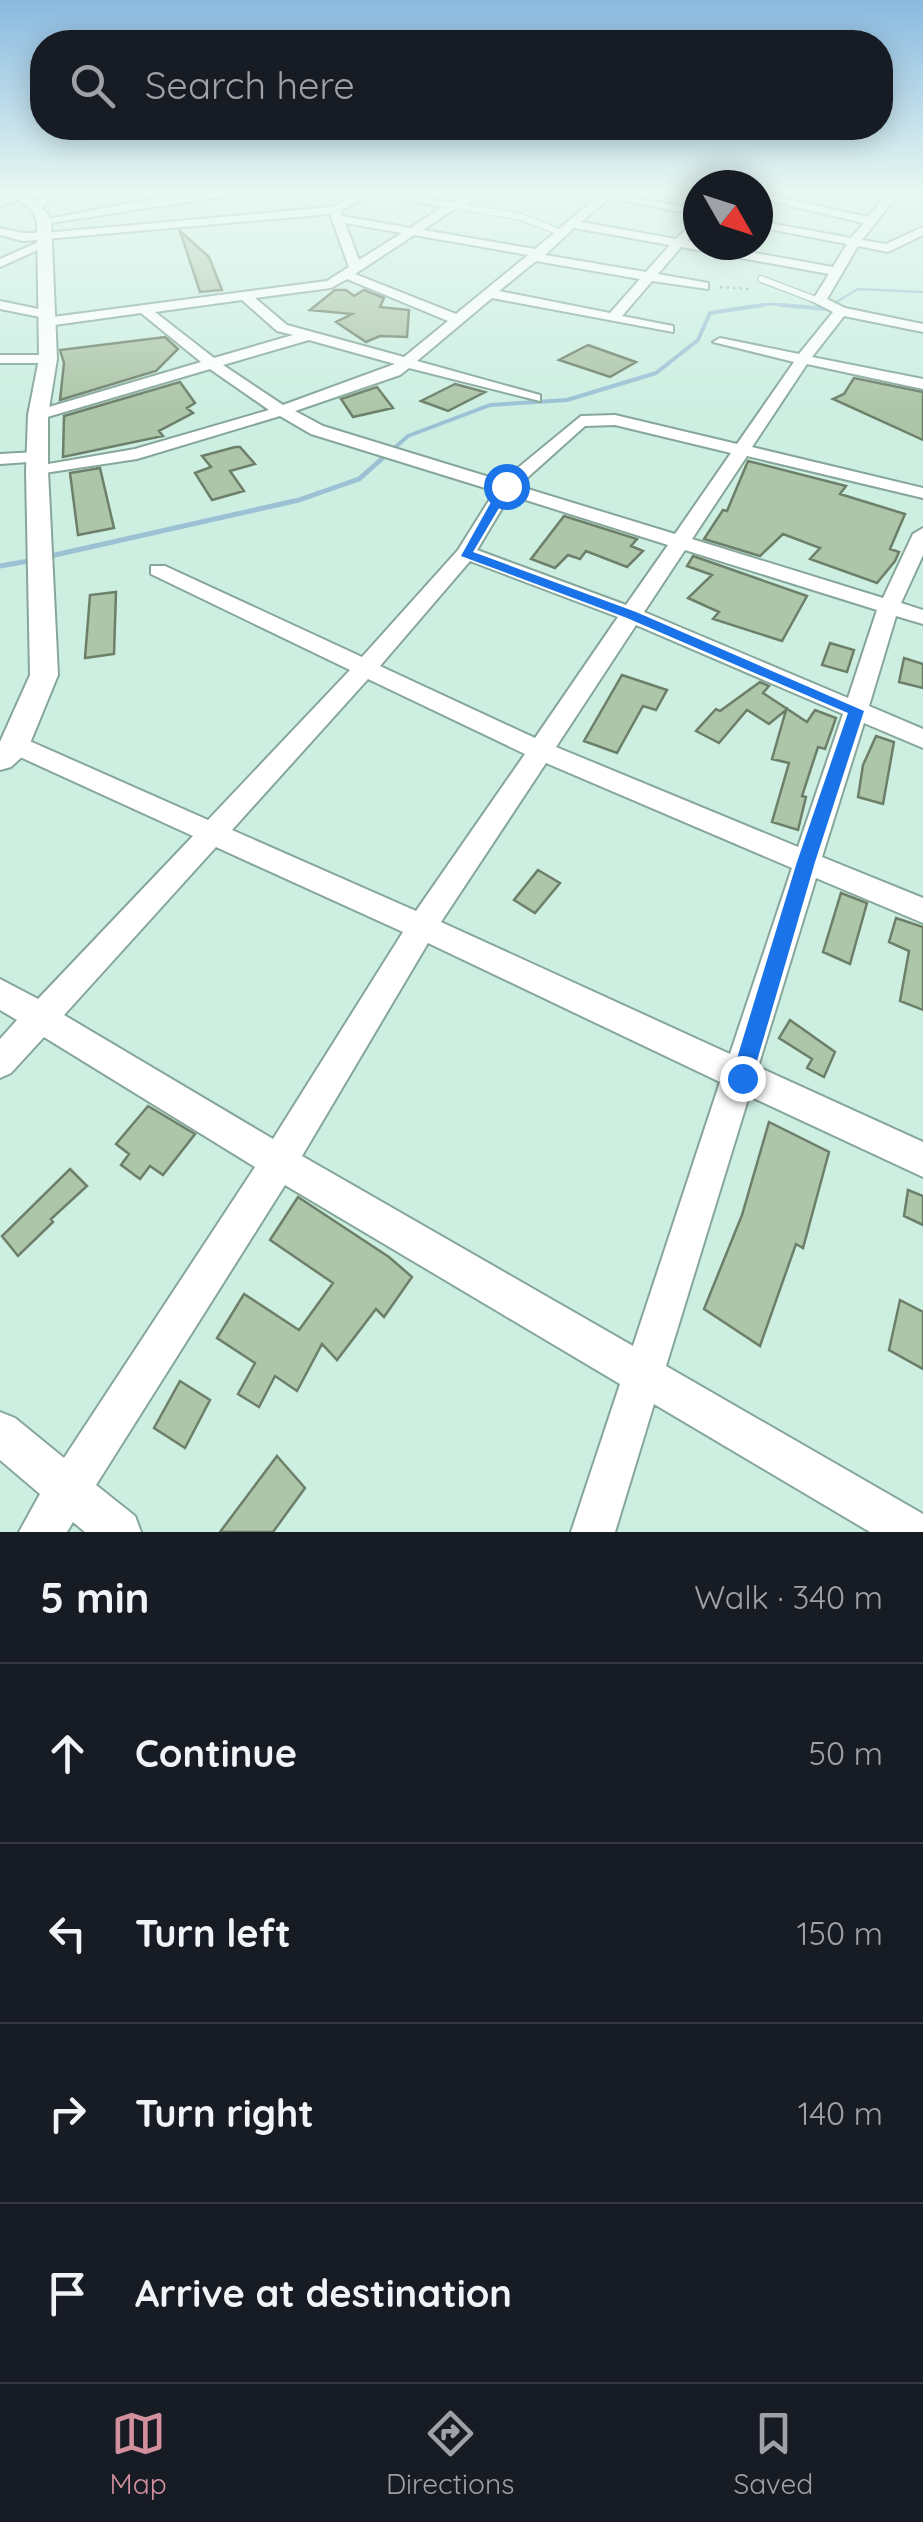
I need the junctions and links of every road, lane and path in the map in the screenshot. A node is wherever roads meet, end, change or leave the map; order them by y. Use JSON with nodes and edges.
{"nodes":[{"id":1,"x":46,"y":264,"type":"edge"},
{"id":2,"x":349,"y":264,"type":"edge"},
{"id":3,"x":359,"y":264,"type":"edge"},
{"id":4,"x":527,"y":264,"type":"edge"},
{"id":5,"x":584,"y":264,"type":"edge"},
{"id":6,"x":662,"y":264,"type":"edge"},
{"id":7,"x":796,"y":264,"type":"edge"},
{"id":8,"x":841,"y":264,"type":"edge"},
{"id":9,"x":350,"y":270,"type":"junction"},
{"id":10,"x":836,"y":272,"type":"junction"},
{"id":11,"x":650,"y":278,"type":"junction"},
{"id":12,"x":761,"y":279,"type":"dead end"},
{"id":13,"x":703,"y":286,"type":"joint"},
{"id":14,"x":785,"y":292,"type":"junction"},
{"id":15,"x":492,"y":294,"type":"junction"},
{"id":16,"x":246,"y":296,"type":"junction"},
{"id":17,"x":0,"y":306,"type":"edge"},
{"id":18,"x":831,"y":307,"type":"junction"},
{"id":19,"x":144,"y":309,"type":"junction"},
{"id":20,"x":48,"y":318,"type":"junction"},
{"id":21,"x":612,"y":318,"type":"junction"},
{"id":22,"x":458,"y":320,"type":"junction"},
{"id":23,"x":923,"y":328,"type":"edge"},
{"id":24,"x":668,"y":330,"type":"dead end"},
{"id":25,"x":310,"y":335,"type":"junction"},
{"id":26,"x":720,"y":342,"type":"dead end"},
{"id":27,"x":0,"y":359,"type":"edge"},
{"id":28,"x":48,"y":359,"type":"junction"},
{"id":29,"x":803,"y":359,"type":"junction"},
{"id":30,"x":406,"y":362,"type":"junction"},
{"id":31,"x":210,"y":364,"type":"junction"},
{"id":32,"x":923,"y":384,"type":"edge"},
{"id":33,"x":534,"y":398,"type":"dead end"},
{"id":34,"x":279,"y":412,"type":"junction"},
{"id":35,"x":38,"y":414,"type":"junction"},
{"id":36,"x":744,"y":450,"type":"junction"},
{"id":37,"x":0,"y":459,"type":"edge"},
{"id":38,"x":37,"y":464,"type":"junction"},
{"id":39,"x":506,"y":486,"type":"junction"},
{"id":40,"x":923,"y":492,"type":"edge"},
{"id":41,"x":923,"y":534,"type":"edge"},
{"id":42,"x":682,"y":541,"type":"junction"},
{"id":43,"x":466,"y":553,"type":"junction"},
{"id":44,"x":158,"y":570,"type":"dead end"},
{"id":45,"x":889,"y":606,"type":"junction"},
{"id":46,"x":632,"y":615,"type":"junction"},
{"id":47,"x":923,"y":617,"type":"edge"},
{"id":48,"x":366,"y":666,"type":"junction"},
{"id":49,"x":857,"y":711,"type":"junction"},
{"id":50,"x":923,"y":738,"type":"edge"},
{"id":51,"x":539,"y":750,"type":"junction"},
{"id":52,"x":8,"y":752,"type":"edge"},
{"id":53,"x":211,"y":832,"type":"junction"},
{"id":54,"x":806,"y":862,"type":"junction"},
{"id":55,"x":923,"y":912,"type":"edge"},
{"id":56,"x":422,"y":927,"type":"junction"},
{"id":57,"x":0,"y":993,"type":"edge"},
{"id":58,"x":39,"y":1018,"type":"junction"},
{"id":59,"x":0,"y":1062,"type":"edge"},
{"id":60,"x":742,"y":1078,"type":"junction"},
{"id":61,"x":923,"y":1160,"type":"edge"},
{"id":62,"x":279,"y":1162,"type":"junction"},
{"id":63,"x":643,"y":1376,"type":"junction"},
{"id":64,"x":0,"y":1433,"type":"edge"},
{"id":65,"x":68,"y":1488,"type":"junction"},
{"id":66,"x":41,"y":1532,"type":"edge"},
{"id":67,"x":119,"y":1532,"type":"edge"},
{"id":68,"x":594,"y":1532,"type":"edge"},
{"id":69,"x":912,"y":1532,"type":"edge"}],
"edges":[{"from":1,"to":20,"type":"street"},
{"from":2,"to":9,"type":"street"},
{"from":3,"to":9,"type":"street"},
{"from":4,"to":15,"type":"street"},
{"from":5,"to":11,"type":"street"},
{"from":6,"to":11,"type":"street"},
{"from":7,"to":10,"type":"street"},
{"from":8,"to":10,"type":"street"},
{"from":9,"to":16,"type":"street"},
{"from":9,"to":22,"type":"street"},
{"from":10,"to":18,"type":"street"},
{"from":11,"to":13,"type":"street"},
{"from":11,"to":21,"type":"street"},
{"from":12,"to":14,"type":"lane"},
{"from":13,"to":14,"type":"path"},
{"from":14,"to":18,"type":"lane"},
{"from":15,"to":21,"type":"street"},
{"from":15,"to":22,"type":"street"},
{"from":16,"to":19,"type":"street"},
{"from":16,"to":25,"type":"street"},
{"from":17,"to":20,"type":"street"},
{"from":18,"to":23,"type":"street"},
{"from":18,"to":29,"type":"street"},
{"from":19,"to":20,"type":"street"},
{"from":19,"to":31,"type":"street"},
{"from":20,"to":28,"type":"street"},
{"from":21,"to":24,"type":"street"},
{"from":22,"to":30,"type":"street"},
{"from":25,"to":30,"type":"street"},
{"from":25,"to":31,"type":"street"},
{"from":26,"to":29,"type":"street"},
{"from":27,"to":28,"type":"street"},
{"from":28,"to":35,"type":"street"},
{"from":29,"to":32,"type":"street"},
{"from":29,"to":36,"type":"street"},
{"from":30,"to":33,"type":"street"},
{"from":30,"to":34,"type":"street"},
{"from":31,"to":34,"type":"street"},
{"from":31,"to":35,"type":"street"},
{"from":34,"to":38,"type":"street"},
{"from":34,"to":39,"type":"street"},
{"from":35,"to":38,"type":"street"},
{"from":36,"to":39,"type":"street"},
{"from":36,"to":40,"type":"street"},
{"from":36,"to":42,"type":"street"},
{"from":37,"to":38,"type":"street"},
{"from":38,"to":52,"type":"street"},
{"from":39,"to":42,"type":"street"},
{"from":39,"to":43,"type":"street"},
{"from":41,"to":45,"type":"street"},
{"from":42,"to":45,"type":"street"},
{"from":42,"to":46,"type":"street"},
{"from":43,"to":46,"type":"street"},
{"from":43,"to":48,"type":"street"},
{"from":44,"to":48,"type":"street"},
{"from":45,"to":47,"type":"street"},
{"from":45,"to":49,"type":"street"},
{"from":46,"to":49,"type":"street"},
{"from":46,"to":51,"type":"street"},
{"from":48,"to":51,"type":"street"},
{"from":48,"to":53,"type":"street"},
{"from":49,"to":50,"type":"street"},
{"from":49,"to":54,"type":"street"},
{"from":51,"to":54,"type":"street"},
{"from":51,"to":56,"type":"street"},
{"from":52,"to":53,"type":"street"},
{"from":53,"to":56,"type":"street"},
{"from":53,"to":58,"type":"street"},
{"from":54,"to":55,"type":"street"},
{"from":54,"to":60,"type":"street"},
{"from":56,"to":60,"type":"street"},
{"from":56,"to":62,"type":"street"},
{"from":57,"to":58,"type":"street"},
{"from":58,"to":59,"type":"street"},
{"from":58,"to":62,"type":"street"},
{"from":60,"to":61,"type":"street"},
{"from":60,"to":63,"type":"street"},
{"from":62,"to":63,"type":"street"},
{"from":62,"to":65,"type":"street"},
{"from":63,"to":68,"type":"street"},
{"from":63,"to":69,"type":"street"},
{"from":64,"to":65,"type":"street"},
{"from":65,"to":66,"type":"street"},
{"from":65,"to":67,"type":"street"}]}
